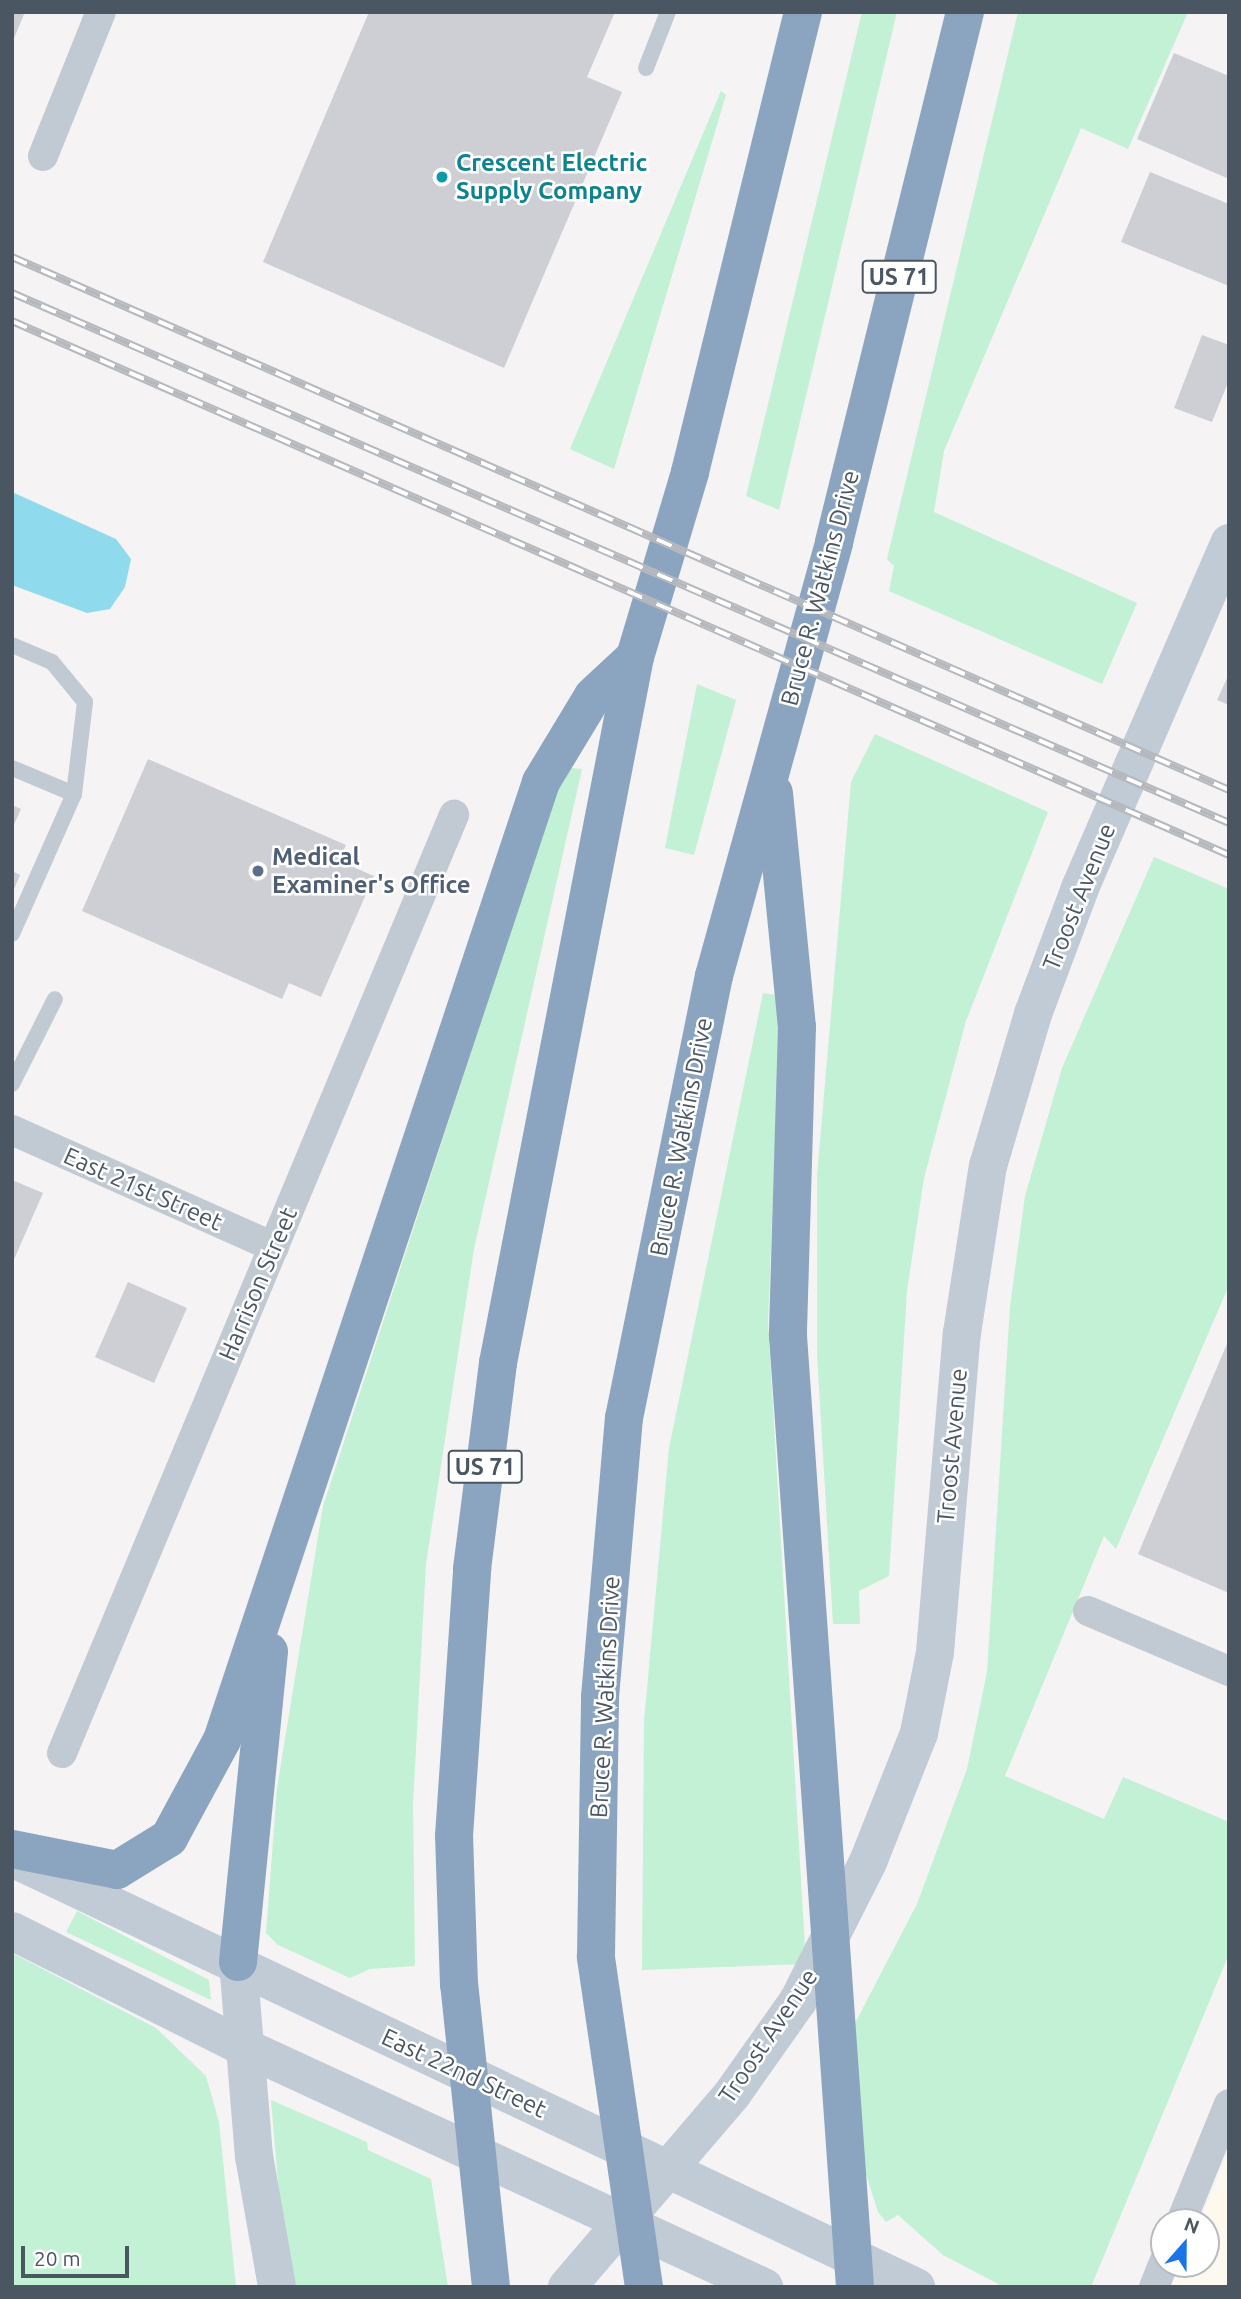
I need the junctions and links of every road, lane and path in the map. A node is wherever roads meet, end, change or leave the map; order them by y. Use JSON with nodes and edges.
{"nodes":[{"id":1,"x":101,"y":12,"type":"edge"},
{"id":2,"x":668,"y":12,"type":"edge"},
{"id":3,"x":803,"y":12,"type":"edge"},
{"id":4,"x":965,"y":12,"type":"edge"},
{"id":5,"x":646,"y":68,"type":"dead end"},
{"id":6,"x":43,"y":156,"type":"dead end"},
{"id":7,"x":1229,"y":542,"type":"edge"},
{"id":8,"x":12,"y":645,"type":"edge"},
{"id":9,"x":635,"y":657,"type":"junction"},
{"id":10,"x":12,"y":768,"type":"edge"},
{"id":11,"x":772,"y":770,"type":"junction"},
{"id":12,"x":74,"y":794,"type":"junction"},
{"id":13,"x":454,"y":815,"type":"dead end"},
{"id":14,"x":12,"y":934,"type":"edge"},
{"id":15,"x":55,"y":999,"type":"dead end"},
{"id":16,"x":12,"y":1084,"type":"edge"},
{"id":17,"x":12,"y":1130,"type":"edge"},
{"id":18,"x":274,"y":1247,"type":"junction"},
{"id":19,"x":285,"y":1557,"type":"junction"},
{"id":20,"x":1088,"y":1611,"type":"dead end"},
{"id":21,"x":1229,"y":1671,"type":"edge"},
{"id":22,"x":62,"y":1753,"type":"dead end"},
{"id":23,"x":12,"y":1849,"type":"edge"},
{"id":24,"x":12,"y":1858,"type":"edge"},
{"id":25,"x":12,"y":1931,"type":"edge"},
{"id":26,"x":238,"y":1962,"type":"junction"},
{"id":27,"x":244,"y":2047,"type":"junction"},
{"id":28,"x":1229,"y":2104,"type":"edge"},
{"id":29,"x":1187,"y":2208,"type":"edge"},
{"id":30,"x":852,"y":2271,"type":"edge"},
{"id":31,"x":748,"y":2279,"type":"edge"},
{"id":32,"x":276,"y":2287,"type":"edge"},
{"id":33,"x":491,"y":2287,"type":"edge"},
{"id":34,"x":567,"y":2287,"type":"edge"},
{"id":35,"x":643,"y":2287,"type":"edge"},
{"id":36,"x":916,"y":2287,"type":"edge"}],
"edges":[{"from":1,"to":6,"type":"street"},
{"from":2,"to":5,"type":"lane"},
{"from":3,"to":9,"type":"highway","number":"US 71"},
{"from":4,"to":11,"type":"highway","name":"Bruce R. Watkins Drive","number":"US 71"},
{"from":7,"to":34,"type":"main road","name":"Troost Avenue"},
{"from":8,"to":12,"type":"lane"},
{"from":9,"to":19,"type":"highway"},
{"from":9,"to":33,"type":"highway","number":"US 71"},
{"from":10,"to":12,"type":"lane"},
{"from":11,"to":30,"type":"highway"},
{"from":11,"to":35,"type":"highway","name":"Bruce R. Watkins Drive","number":"US 71"},
{"from":12,"to":14,"type":"lane"},
{"from":13,"to":18,"type":"street","name":"Harrison Street"},
{"from":15,"to":16,"type":"lane"},
{"from":17,"to":18,"type":"street","name":"East 21st Street"},
{"from":18,"to":22,"type":"street","name":"Harrison Street"},
{"from":19,"to":23,"type":"highway"},
{"from":19,"to":26,"type":"highway"},
{"from":20,"to":21,"type":"street"},
{"from":24,"to":26,"type":"main road","name":"East 22nd Street"},
{"from":25,"to":27,"type":"main road"},
{"from":26,"to":27,"type":"main road"},
{"from":26,"to":30,"type":"main road","name":"East 22nd Street"},
{"from":27,"to":31,"type":"main road"},
{"from":27,"to":32,"type":"main road"},
{"from":28,"to":29,"type":"street"},
{"from":30,"to":36,"type":"main road","name":"East 22nd Street"}]}
